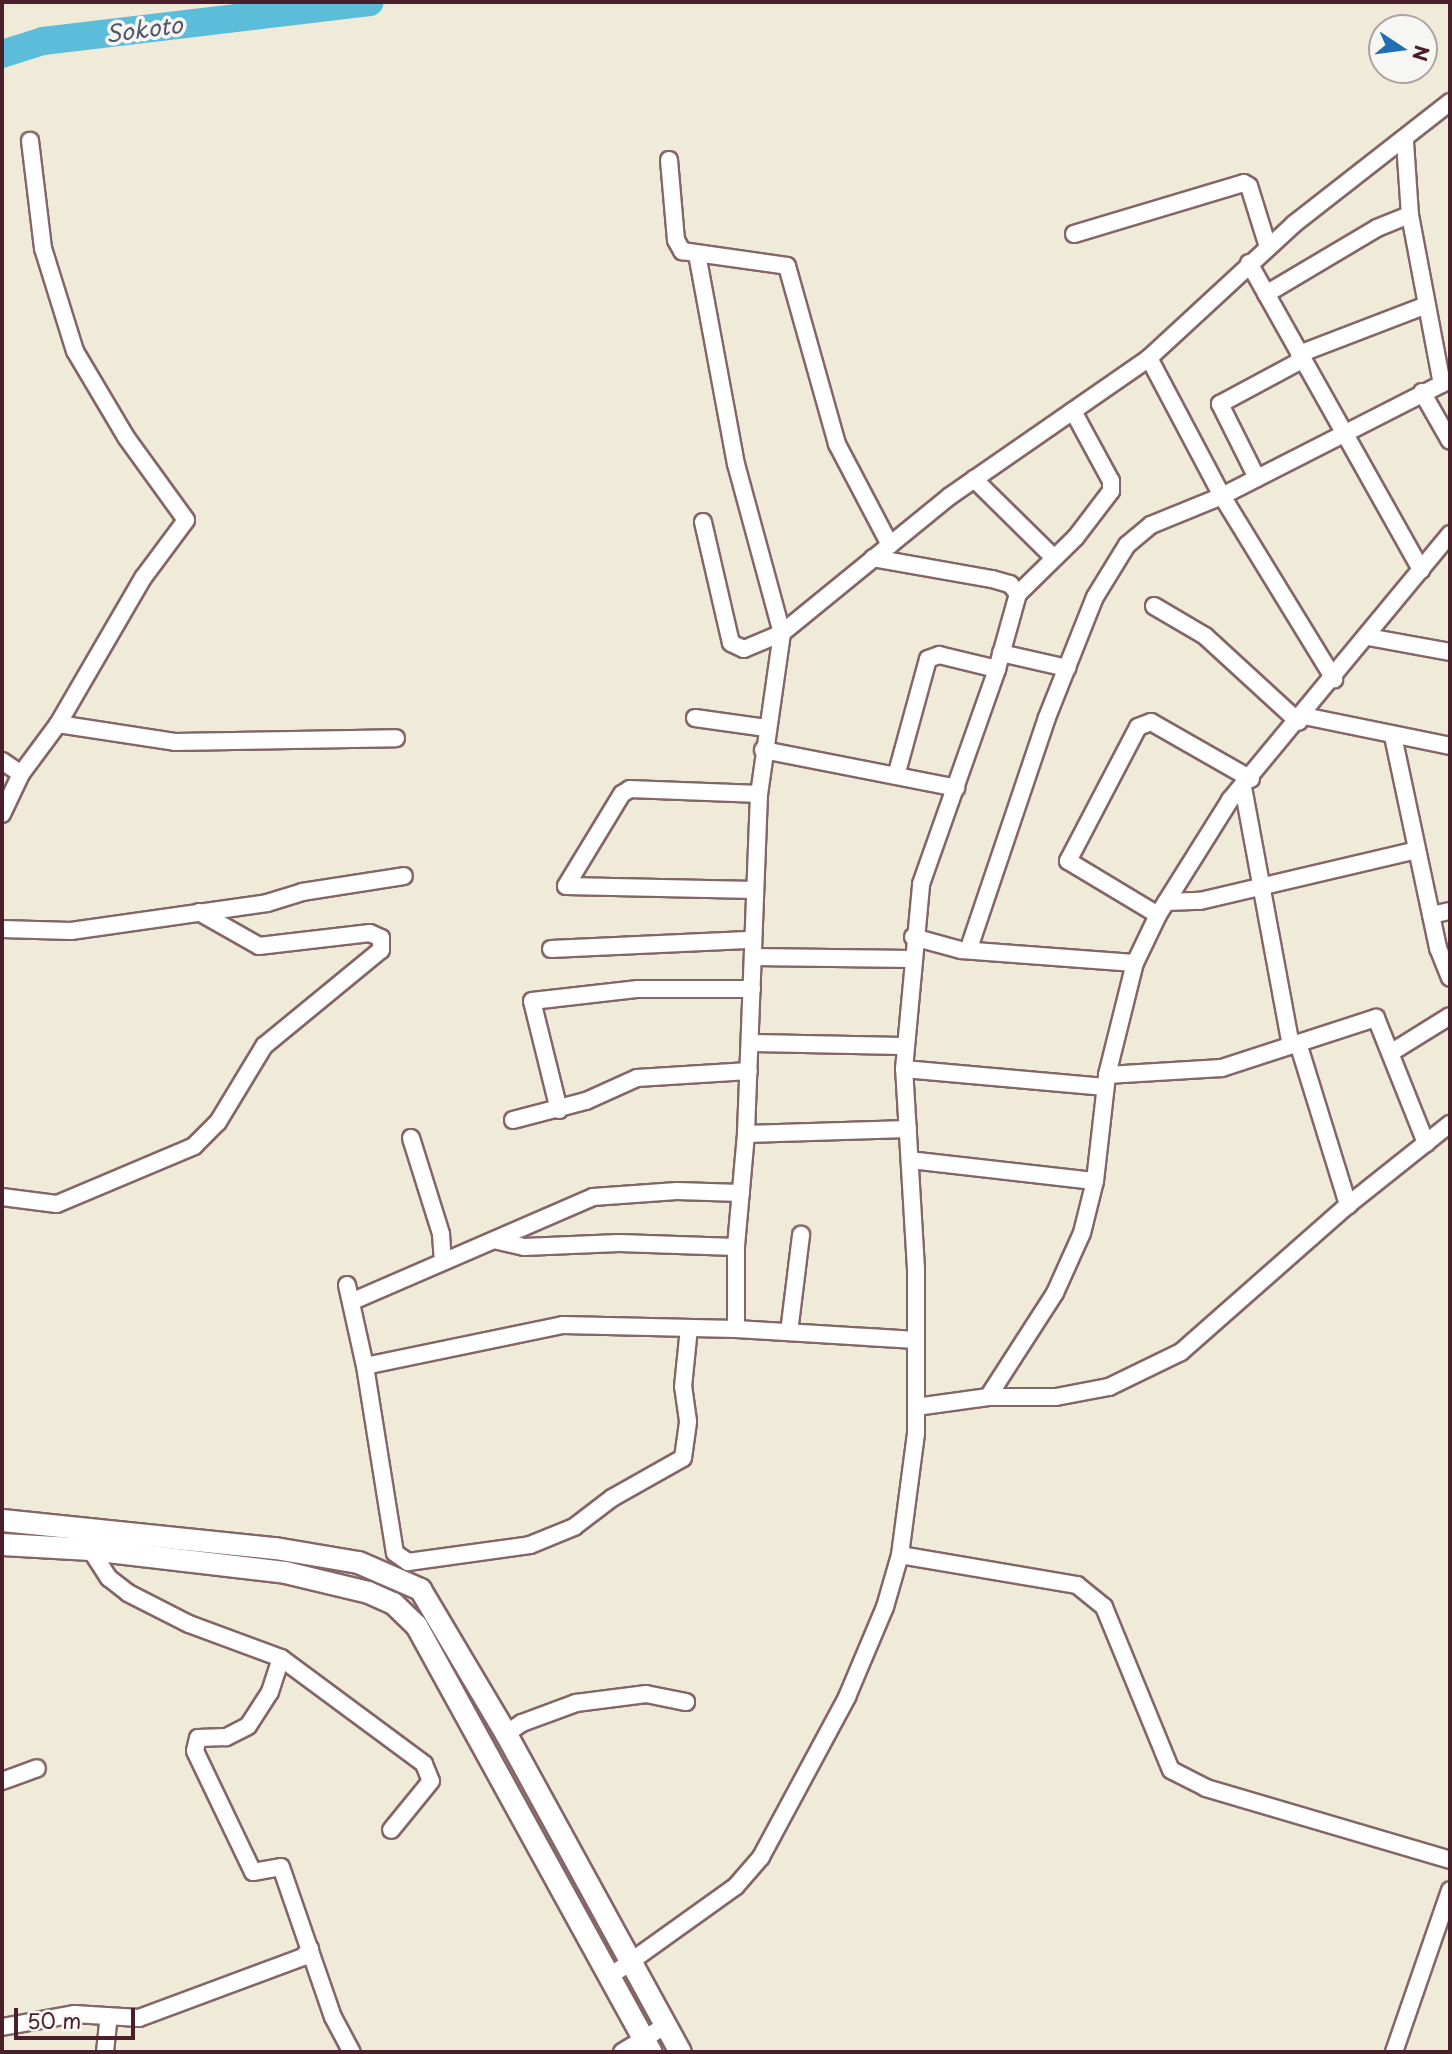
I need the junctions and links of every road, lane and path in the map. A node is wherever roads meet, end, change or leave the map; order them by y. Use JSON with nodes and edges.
{"nodes":[{"id":1,"x":1450,"y":102,"type":"edge"},
{"id":2,"x":30,"y":141,"type":"dead end"},
{"id":3,"x":1405,"y":142,"type":"junction"},
{"id":4,"x":669,"y":160,"type":"dead end"},
{"id":5,"x":1410,"y":215,"type":"junction"},
{"id":6,"x":1074,"y":234,"type":"dead end"},
{"id":7,"x":1268,"y":247,"type":"junction"},
{"id":8,"x":697,"y":254,"type":"junction"},
{"id":9,"x":1249,"y":264,"type":"junction"},
{"id":10,"x":1266,"y":294,"type":"junction"},
{"id":11,"x":1424,"y":306,"type":"junction"},
{"id":12,"x":1300,"y":357,"type":"junction"},
{"id":13,"x":1149,"y":358,"type":"junction"},
{"id":14,"x":1446,"y":382,"type":"edge"},
{"id":15,"x":1422,"y":392,"type":"junction"},
{"id":16,"x":1073,"y":411,"type":"junction"},
{"id":17,"x":1342,"y":434,"type":"junction"},
{"id":18,"x":1450,"y":441,"type":"edge"},
{"id":19,"x":1257,"y":478,"type":"junction"},
{"id":20,"x":974,"y":479,"type":"junction"},
{"id":21,"x":1222,"y":496,"type":"junction"},
{"id":22,"x":703,"y":522,"type":"dead end"},
{"id":23,"x":1450,"y":534,"type":"edge"},
{"id":24,"x":890,"y":545,"type":"junction"},
{"id":25,"x":1053,"y":557,"type":"junction"},
{"id":26,"x":873,"y":558,"type":"junction"},
{"id":27,"x":1421,"y":570,"type":"junction"},
{"id":28,"x":1018,"y":594,"type":"junction"},
{"id":29,"x":1153,"y":606,"type":"dead end"},
{"id":30,"x":782,"y":633,"type":"junction"},
{"id":31,"x":1368,"y":636,"type":"junction"},
{"id":32,"x":1450,"y":652,"type":"edge"},
{"id":33,"x":999,"y":661,"type":"junction"},
{"id":34,"x":1067,"y":667,"type":"junction"},
{"id":35,"x":1334,"y":679,"type":"junction"},
{"id":36,"x":695,"y":718,"type":"dead end"},
{"id":37,"x":1301,"y":719,"type":"junction"},
{"id":38,"x":58,"y":724,"type":"junction"},
{"id":39,"x":766,"y":728,"type":"junction"},
{"id":40,"x":1393,"y":736,"type":"junction"},
{"id":41,"x":396,"y":738,"type":"dead end"},
{"id":42,"x":1450,"y":746,"type":"edge"},
{"id":43,"x":763,"y":750,"type":"junction"},
{"id":44,"x":2,"y":761,"type":"edge"},
{"id":45,"x":21,"y":774,"type":"junction"},
{"id":46,"x":896,"y":776,"type":"junction"},
{"id":47,"x":1247,"y":783,"type":"junction"},
{"id":48,"x":956,"y":788,"type":"junction"},
{"id":49,"x":759,"y":794,"type":"junction"},
{"id":50,"x":2,"y":814,"type":"edge"},
{"id":51,"x":1417,"y":849,"type":"junction"},
{"id":52,"x":404,"y":876,"type":"dead end"},
{"id":53,"x":1260,"y":887,"type":"junction"},
{"id":54,"x":755,"y":890,"type":"junction"},
{"id":55,"x":1162,"y":908,"type":"junction"},
{"id":56,"x":1450,"y":911,"type":"edge"},
{"id":57,"x":199,"y":912,"type":"junction"},
{"id":58,"x":1431,"y":915,"type":"junction"},
{"id":59,"x":2,"y":929,"type":"edge"},
{"id":60,"x":913,"y":937,"type":"junction"},
{"id":61,"x":753,"y":940,"type":"junction"},
{"id":62,"x":970,"y":948,"type":"junction"},
{"id":63,"x":551,"y":949,"type":"dead end"},
{"id":64,"x":753,"y":957,"type":"junction"},
{"id":65,"x":912,"y":959,"type":"junction"},
{"id":66,"x":1135,"y":963,"type":"junction"},
{"id":67,"x":1450,"y":978,"type":"edge"},
{"id":68,"x":752,"y":989,"type":"junction"},
{"id":69,"x":1450,"y":1016,"type":"edge"},
{"id":70,"x":750,"y":1043,"type":"junction"},
{"id":71,"x":1295,"y":1044,"type":"junction"},
{"id":72,"x":906,"y":1046,"type":"junction"},
{"id":73,"x":1391,"y":1052,"type":"junction"},
{"id":74,"x":904,"y":1069,"type":"junction"},
{"id":75,"x":749,"y":1071,"type":"junction"},
{"id":76,"x":1106,"y":1081,"type":"junction"},
{"id":77,"x":559,"y":1110,"type":"junction"},
{"id":78,"x":513,"y":1120,"type":"dead end"},
{"id":79,"x":1450,"y":1124,"type":"edge"},
{"id":80,"x":908,"y":1129,"type":"junction"},
{"id":81,"x":746,"y":1134,"type":"junction"},
{"id":82,"x":411,"y":1138,"type":"dead end"},
{"id":83,"x":1426,"y":1143,"type":"junction"},
{"id":84,"x":910,"y":1160,"type":"junction"},
{"id":85,"x":1095,"y":1181,"type":"junction"},
{"id":86,"x":741,"y":1193,"type":"junction"},
{"id":87,"x":2,"y":1196,"type":"edge"},
{"id":88,"x":1348,"y":1205,"type":"junction"},
{"id":89,"x":801,"y":1235,"type":"dead end"},
{"id":90,"x":498,"y":1241,"type":"junction"},
{"id":91,"x":736,"y":1247,"type":"junction"},
{"id":92,"x":443,"y":1261,"type":"junction"},
{"id":93,"x":347,"y":1285,"type":"dead end"},
{"id":94,"x":353,"y":1301,"type":"junction"},
{"id":95,"x":689,"y":1328,"type":"junction"},
{"id":96,"x":736,"y":1329,"type":"junction"},
{"id":97,"x":789,"y":1332,"type":"junction"},
{"id":98,"x":916,"y":1340,"type":"junction"},
{"id":99,"x":365,"y":1366,"type":"junction"},
{"id":100,"x":988,"y":1397,"type":"junction"},
{"id":101,"x":916,"y":1406,"type":"junction"},
{"id":102,"x":8,"y":1521,"type":"edge"},
{"id":103,"x":8,"y":1545,"type":"edge"},
{"id":104,"x":90,"y":1549,"type":"junction"},
{"id":105,"x":900,"y":1555,"type":"junction"},
{"id":106,"x":281,"y":1658,"type":"junction"},
{"id":107,"x":686,"y":1702,"type":"dead end"},
{"id":108,"x":506,"y":1734,"type":"junction"},
{"id":109,"x":37,"y":1768,"type":"dead end"},
{"id":110,"x":2,"y":1781,"type":"edge"},
{"id":111,"x":391,"y":1830,"type":"dead end"},
{"id":112,"x":1450,"y":1860,"type":"edge"},
{"id":113,"x":1450,"y":1890,"type":"edge"},
{"id":114,"x":310,"y":1949,"type":"junction"},
{"id":115,"x":630,"y":1965,"type":"junction"},
{"id":116,"x":609,"y":1977,"type":"junction"},
{"id":117,"x":109,"y":2015,"type":"junction"},
{"id":118,"x":665,"y":2026,"type":"junction"},
{"id":119,"x":2,"y":2027,"type":"edge"},
{"id":120,"x":647,"y":2045,"type":"edge"},
{"id":121,"x":104,"y":2052,"type":"edge"},
{"id":122,"x":352,"y":2052,"type":"edge"},
{"id":123,"x":622,"y":2052,"type":"edge"},
{"id":124,"x":680,"y":2052,"type":"edge"},
{"id":125,"x":1394,"y":2052,"type":"edge"}],
"edges":[{"from":1,"to":3,"type":"street"},
{"from":2,"to":38,"type":"street"},
{"from":3,"to":5,"type":"street"},
{"from":3,"to":7,"type":"street"},
{"from":4,"to":8,"type":"street"},
{"from":5,"to":10,"type":"street"},
{"from":5,"to":11,"type":"street"},
{"from":6,"to":7,"type":"street"},
{"from":7,"to":9,"type":"street"},
{"from":8,"to":24,"type":"street"},
{"from":8,"to":30,"type":"street"},
{"from":9,"to":10,"type":"street"},
{"from":9,"to":13,"type":"street"},
{"from":10,"to":12,"type":"street"},
{"from":11,"to":12,"type":"street"},
{"from":11,"to":14,"type":"street"},
{"from":12,"to":17,"type":"street"},
{"from":12,"to":19,"type":"street"},
{"from":13,"to":16,"type":"street"},
{"from":13,"to":21,"type":"street"},
{"from":14,"to":15,"type":"street"},
{"from":15,"to":17,"type":"street"},
{"from":15,"to":18,"type":"street"},
{"from":16,"to":20,"type":"street"},
{"from":16,"to":25,"type":"street"},
{"from":17,"to":19,"type":"street"},
{"from":17,"to":27,"type":"street"},
{"from":19,"to":21,"type":"street"},
{"from":20,"to":24,"type":"street"},
{"from":20,"to":25,"type":"street"},
{"from":21,"to":34,"type":"street"},
{"from":21,"to":35,"type":"street"},
{"from":22,"to":30,"type":"street"},
{"from":23,"to":27,"type":"street"},
{"from":24,"to":26,"type":"street"},
{"from":25,"to":28,"type":"street"},
{"from":26,"to":28,"type":"street"},
{"from":26,"to":30,"type":"street"},
{"from":27,"to":31,"type":"street"},
{"from":28,"to":33,"type":"street"},
{"from":29,"to":37,"type":"street"},
{"from":30,"to":39,"type":"street"},
{"from":31,"to":32,"type":"street"},
{"from":31,"to":35,"type":"street"},
{"from":33,"to":34,"type":"street"},
{"from":33,"to":46,"type":"street"},
{"from":33,"to":48,"type":"street"},
{"from":34,"to":62,"type":"street"},
{"from":35,"to":37,"type":"street"},
{"from":36,"to":39,"type":"street"},
{"from":37,"to":40,"type":"street"},
{"from":37,"to":47,"type":"street"},
{"from":38,"to":41,"type":"street"},
{"from":38,"to":45,"type":"street"},
{"from":39,"to":43,"type":"street"},
{"from":40,"to":42,"type":"street"},
{"from":40,"to":51,"type":"street"},
{"from":43,"to":46,"type":"street"},
{"from":43,"to":49,"type":"street"},
{"from":44,"to":45,"type":"street"},
{"from":45,"to":50,"type":"street"},
{"from":46,"to":48,"type":"street"},
{"from":47,"to":53,"type":"street"},
{"from":47,"to":55,"type":"street"},
{"from":47,"to":55,"type":"street"},
{"from":48,"to":60,"type":"street"},
{"from":49,"to":54,"type":"street"},
{"from":49,"to":54,"type":"street"},
{"from":51,"to":53,"type":"street"},
{"from":51,"to":58,"type":"street"},
{"from":52,"to":57,"type":"street"},
{"from":53,"to":55,"type":"street"},
{"from":53,"to":71,"type":"street"},
{"from":54,"to":61,"type":"street"},
{"from":55,"to":66,"type":"street"},
{"from":56,"to":58,"type":"street"},
{"from":57,"to":59,"type":"street"},
{"from":57,"to":87,"type":"street"},
{"from":58,"to":67,"type":"street"},
{"from":60,"to":62,"type":"street"},
{"from":60,"to":65,"type":"street"},
{"from":61,"to":63,"type":"street"},
{"from":61,"to":64,"type":"street"},
{"from":62,"to":66,"type":"street"},
{"from":64,"to":65,"type":"street"},
{"from":64,"to":68,"type":"street"},
{"from":65,"to":72,"type":"street"},
{"from":66,"to":76,"type":"street"},
{"from":68,"to":70,"type":"street"},
{"from":68,"to":77,"type":"street"},
{"from":69,"to":73,"type":"street"},
{"from":70,"to":72,"type":"street"},
{"from":70,"to":75,"type":"street"},
{"from":71,"to":73,"type":"street"},
{"from":71,"to":76,"type":"street"},
{"from":71,"to":88,"type":"street"},
{"from":72,"to":74,"type":"street"},
{"from":73,"to":83,"type":"street"},
{"from":74,"to":76,"type":"street"},
{"from":74,"to":80,"type":"street"},
{"from":75,"to":77,"type":"street"},
{"from":75,"to":81,"type":"street"},
{"from":76,"to":85,"type":"street"},
{"from":77,"to":78,"type":"street"},
{"from":79,"to":83,"type":"street"},
{"from":80,"to":81,"type":"street"},
{"from":80,"to":84,"type":"street"},
{"from":81,"to":86,"type":"street"},
{"from":82,"to":92,"type":"street"},
{"from":83,"to":88,"type":"street"},
{"from":84,"to":85,"type":"street"},
{"from":84,"to":98,"type":"street"},
{"from":85,"to":100,"type":"street"},
{"from":86,"to":90,"type":"street"},
{"from":86,"to":91,"type":"street"},
{"from":88,"to":100,"type":"street"},
{"from":89,"to":97,"type":"street"},
{"from":90,"to":91,"type":"street"},
{"from":90,"to":92,"type":"street"},
{"from":91,"to":96,"type":"street"},
{"from":92,"to":94,"type":"street"},
{"from":93,"to":94,"type":"street"},
{"from":94,"to":99,"type":"street"},
{"from":95,"to":96,"type":"street"},
{"from":95,"to":99,"type":"street"},
{"from":95,"to":99,"type":"street"},
{"from":96,"to":97,"type":"street"},
{"from":97,"to":98,"type":"street"},
{"from":98,"to":101,"type":"street"},
{"from":100,"to":101,"type":"street"},
{"from":101,"to":105,"type":"street"},
{"from":102,"to":108,"type":"street"},
{"from":103,"to":104,"type":"street"},
{"from":104,"to":106,"type":"street"},
{"from":104,"to":116,"type":"street"},
{"from":105,"to":112,"type":"street"},
{"from":105,"to":115,"type":"street"},
{"from":106,"to":111,"type":"street"},
{"from":106,"to":114,"type":"street"},
{"from":107,"to":108,"type":"street"},
{"from":108,"to":115,"type":"street"},
{"from":109,"to":110,"type":"street"},
{"from":113,"to":125,"type":"street"},
{"from":114,"to":117,"type":"street"},
{"from":114,"to":122,"type":"street"},
{"from":115,"to":116,"type":"street"},
{"from":115,"to":118,"type":"street"},
{"from":116,"to":120,"type":"street"},
{"from":117,"to":119,"type":"street"},
{"from":117,"to":121,"type":"street"},
{"from":118,"to":120,"type":"street"},
{"from":118,"to":124,"type":"street"},
{"from":120,"to":123,"type":"street"}]}
